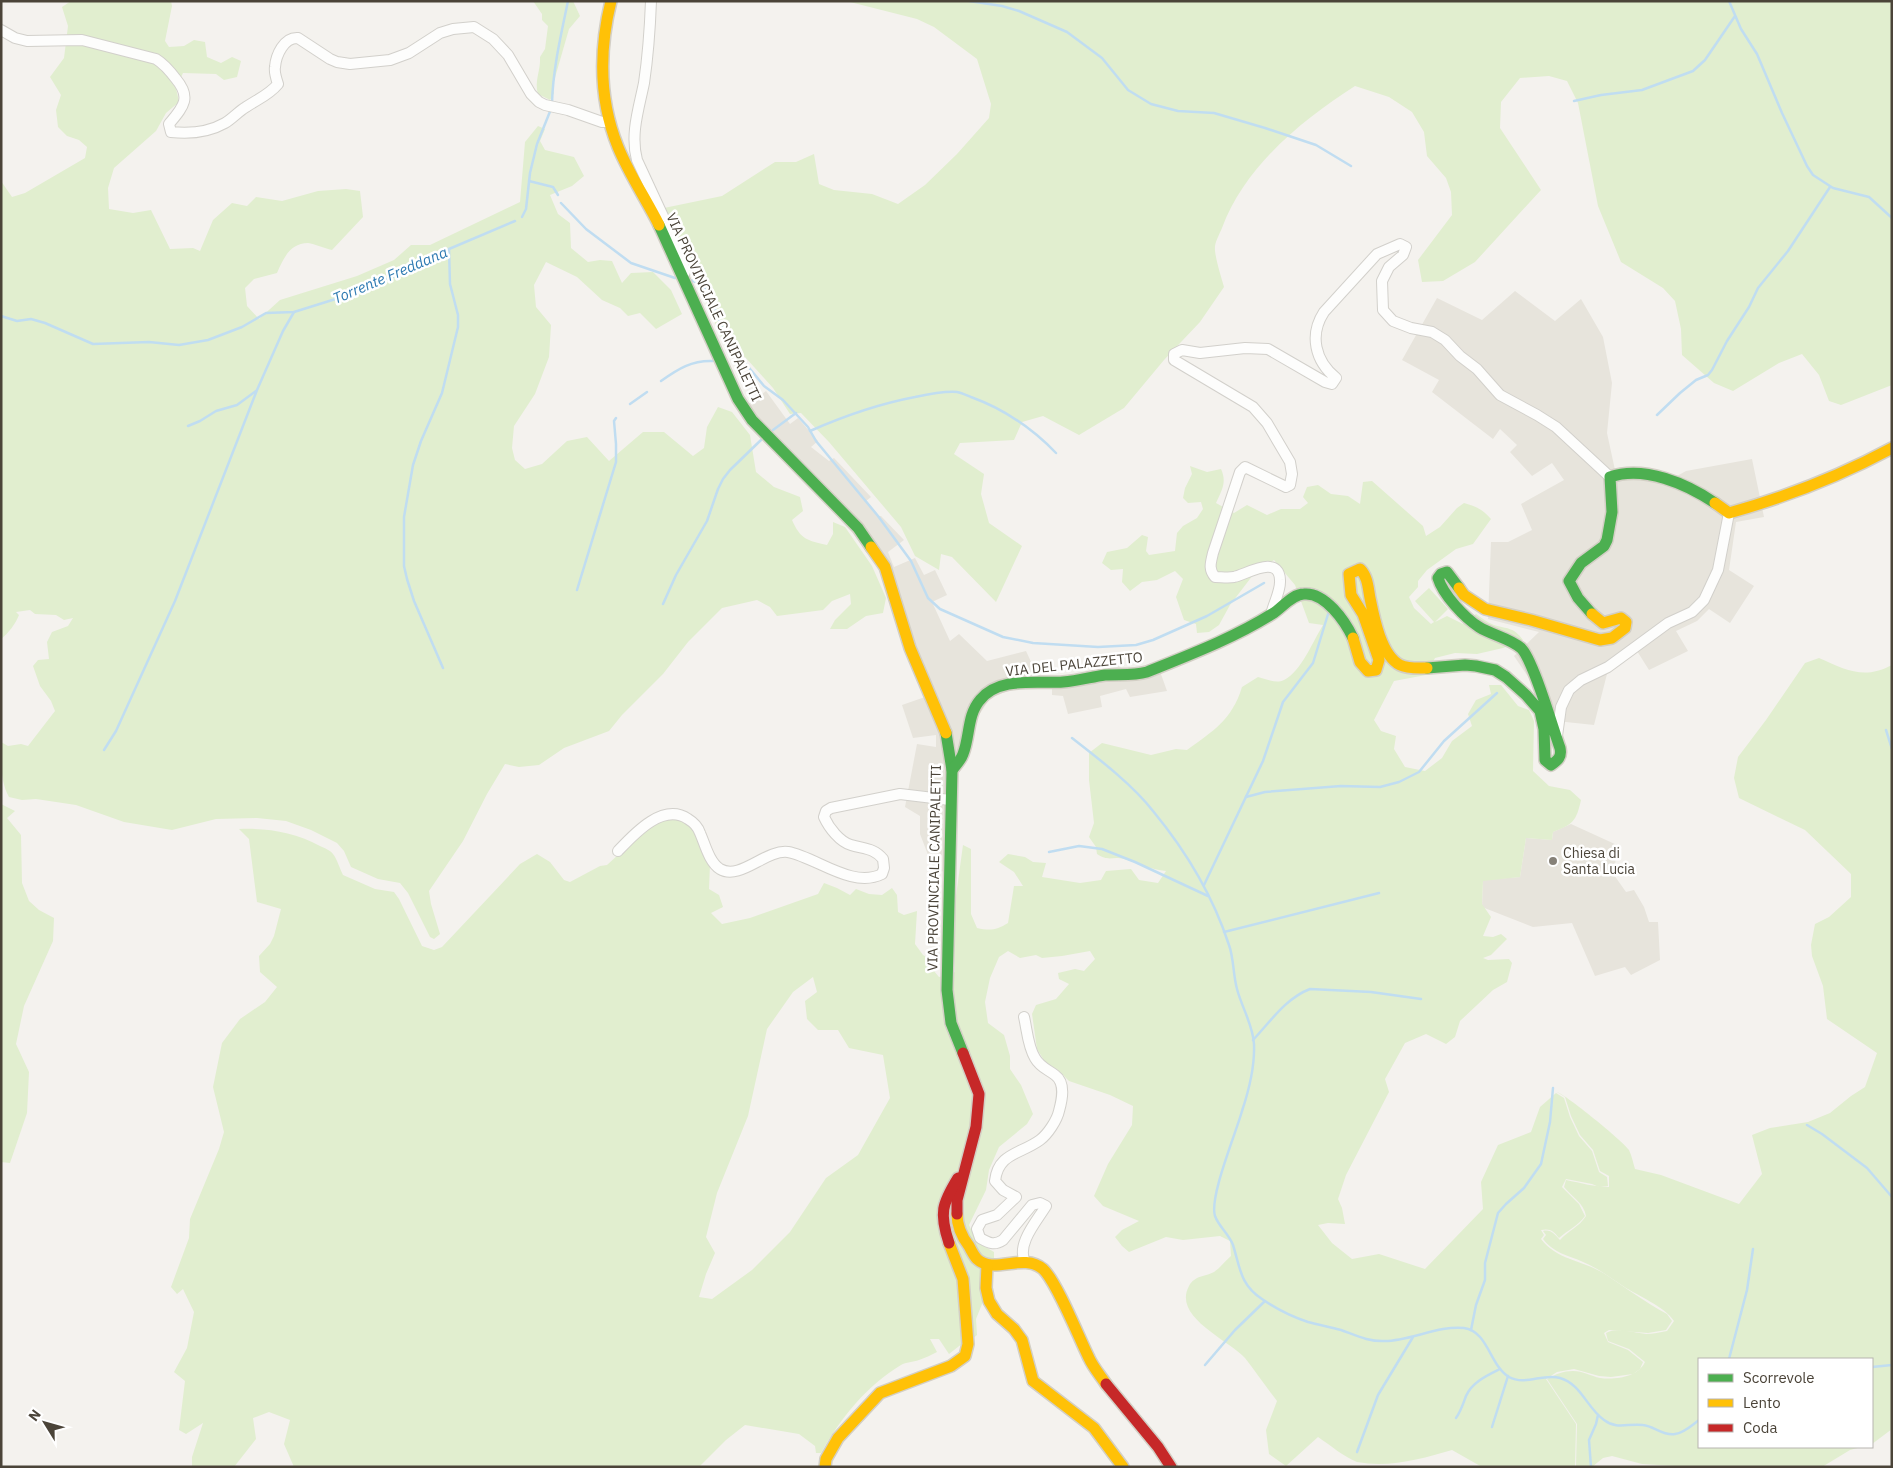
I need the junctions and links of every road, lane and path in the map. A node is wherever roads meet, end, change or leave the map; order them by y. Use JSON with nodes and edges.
{"nodes":[{"id":1,"x":611,"y":1,"type":"edge"},
{"id":2,"x":651,"y":1,"type":"edge"},
{"id":3,"x":1,"y":30,"type":"edge"},
{"id":4,"x":610,"y":122,"type":"junction"},
{"id":5,"x":687,"y":288,"type":"junction"},
{"id":6,"x":1892,"y":448,"type":"edge"},
{"id":7,"x":1610,"y":477,"type":"junction"},
{"id":8,"x":1729,"y":513,"type":"junction"},
{"id":9,"x":1271,"y":614,"type":"junction"},
{"id":10,"x":1556,"y":742,"type":"junction"},
{"id":11,"x":952,"y":770,"type":"junction"},
{"id":12,"x":950,"y":800,"type":"junction"},
{"id":13,"x":618,"y":851,"type":"dead end"},
{"id":14,"x":1024,"y":1017,"type":"dead end"},
{"id":15,"x":966,"y":1167,"type":"junction"},
{"id":16,"x":1025,"y":1262,"type":"junction"},
{"id":17,"x":987,"y":1265,"type":"junction"},
{"id":18,"x":825,"y":1467,"type":"edge"},
{"id":19,"x":1123,"y":1467,"type":"edge"},
{"id":20,"x":1171,"y":1467,"type":"edge"}],
"edges":[{"from":1,"to":4,"type":"street","name":"VIA PROVINCIALE CANIPALETTI"},
{"from":2,"to":5,"type":"street"},
{"from":3,"to":4,"type":"street"},
{"from":4,"to":5,"type":"street","name":"VIA PROVINCIALE CANIPALETTI"},
{"from":5,"to":11,"type":"street","name":"VIA PROVINCIALE CANIPALETTI"},
{"from":6,"to":8,"type":"street"},
{"from":7,"to":8,"type":"street"},
{"from":7,"to":9,"type":"street"},
{"from":7,"to":10,"type":"street","name":"VIA DEL PALAZZETTO"},
{"from":8,"to":10,"type":"street"},
{"from":9,"to":10,"type":"street","name":"VIA DEL PALAZZETTO"},
{"from":9,"to":11,"type":"street","name":"VIA DEL PALAZZETTO"},
{"from":11,"to":12,"type":"street","name":"VIA PROVINCIALE CANIPALETTI"},
{"from":12,"to":13,"type":"street"},
{"from":12,"to":15,"type":"street","name":"VIA PROVINCIALE CANIPALETTI"},
{"from":14,"to":16,"type":"street"},
{"from":15,"to":17,"type":"street","name":"VIA PROVINCIALE CANIPALETTI"},
{"from":15,"to":18,"type":"street"},
{"from":16,"to":17,"type":"street"},
{"from":16,"to":20,"type":"street"},
{"from":17,"to":19,"type":"street"}]}
